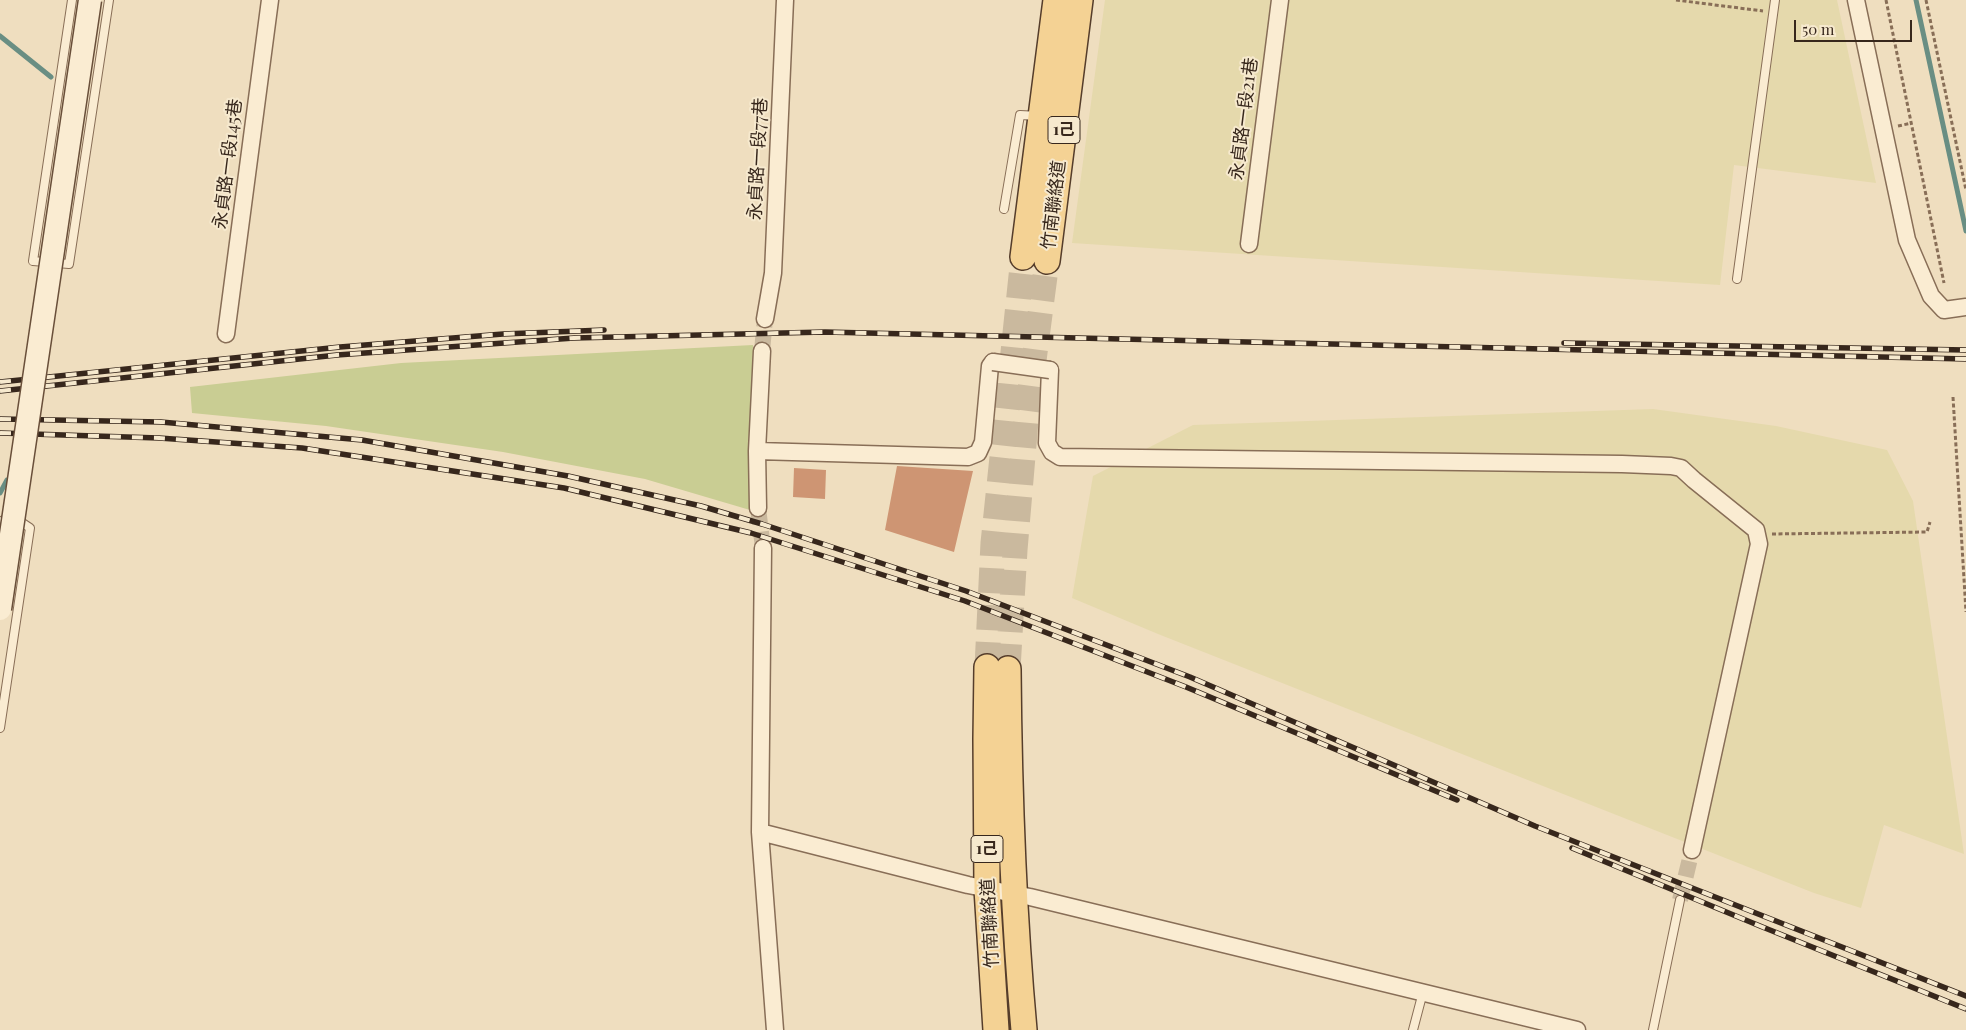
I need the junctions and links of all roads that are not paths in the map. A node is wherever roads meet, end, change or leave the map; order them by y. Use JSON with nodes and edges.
{"nodes":[{"id":1,"x":72,"y":0,"type":"edge"},
{"id":2,"x":90,"y":0,"type":"edge"},
{"id":3,"x":109,"y":0,"type":"edge"},
{"id":4,"x":270,"y":0,"type":"edge"},
{"id":5,"x":785,"y":0,"type":"edge"},
{"id":6,"x":1056,"y":0,"type":"edge"},
{"id":7,"x":1080,"y":0,"type":"edge"},
{"id":8,"x":1280,"y":0,"type":"edge"},
{"id":9,"x":1775,"y":0,"type":"edge"},
{"id":10,"x":1856,"y":0,"type":"edge"},
{"id":11,"x":1041,"y":116,"type":"junction"},
{"id":12,"x":1004,"y":209,"type":"dead end"},
{"id":13,"x":1249,"y":244,"type":"dead end"},
{"id":14,"x":1023,"y":257,"type":"tunnel mouth"},
{"id":15,"x":1047,"y":261,"type":"tunnel mouth"},
{"id":16,"x":1737,"y":279,"type":"dead end"},
{"id":17,"x":1966,"y":306,"type":"edge"},
{"id":18,"x":765,"y":319,"type":"tunnel mouth"},
{"id":19,"x":226,"y":334,"type":"dead end"},
{"id":20,"x":762,"y":351,"type":"tunnel mouth"},
{"id":21,"x":757,"y":451,"type":"junction"},
{"id":22,"x":758,"y":508,"type":"tunnel mouth"},
{"id":23,"x":0,"y":522,"type":"edge"},
{"id":24,"x":763,"y":548,"type":"tunnel mouth"},
{"id":25,"x":0,"y":609,"type":"edge"},
{"id":26,"x":0,"y":728,"type":"edge"},
{"id":27,"x":760,"y":832,"type":"junction"},
{"id":28,"x":1692,"y":850,"type":"tunnel mouth"},
{"id":29,"x":987,"y":889,"type":"junction"},
{"id":30,"x":1015,"y":893,"type":"junction"},
{"id":31,"x":1680,"y":900,"type":"tunnel mouth"},
{"id":32,"x":1422,"y":992,"type":"junction"},
{"id":33,"x":775,"y":1030,"type":"edge"},
{"id":34,"x":996,"y":1030,"type":"edge"},
{"id":35,"x":1024,"y":1030,"type":"edge"},
{"id":36,"x":1413,"y":1030,"type":"edge"},
{"id":37,"x":1577,"y":1030,"type":"edge"},
{"id":38,"x":1652,"y":1030,"type":"edge"}],
"edges":[{"from":1,"to":3,"type":"lane"},
{"from":2,"to":25,"type":"street","bridge":true},
{"from":4,"to":19,"type":"street","name":"永貞路一段145巷"},
{"from":5,"to":18,"type":"street","name":"永貞路一段77巷"},
{"from":6,"to":11,"type":"main road","name":"竹南聯絡道","number":"1己"},
{"from":7,"to":15,"type":"main road","name":"竹南聯絡道","number":"1己"},
{"from":8,"to":13,"type":"street","name":"永貞路一段21巷"},
{"from":9,"to":16,"type":"lane"},
{"from":10,"to":17,"type":"street"},
{"from":11,"to":12,"type":"lane"},
{"from":11,"to":14,"type":"main road","name":"竹南聯絡道","number":"1己"},
{"from":20,"to":21,"type":"street"},
{"from":21,"to":22,"type":"street"},
{"from":21,"to":28,"type":"street","bridge":true},
{"from":23,"to":26,"type":"lane"},
{"from":24,"to":27,"type":"street"},
{"from":27,"to":29,"type":"street"},
{"from":27,"to":33,"type":"street"},
{"from":29,"to":30,"type":"street"},
{"from":29,"to":30,"type":"main road","name":"竹南聯絡道","number":"1己"},
{"from":29,"to":34,"type":"main road","name":"竹南聯絡道","number":"1己"},
{"from":30,"to":32,"type":"street"},
{"from":30,"to":35,"type":"main road","name":"竹南聯絡道","number":"1己"},
{"from":31,"to":38,"type":"lane"},
{"from":32,"to":36,"type":"lane"},
{"from":32,"to":37,"type":"street"}]}
